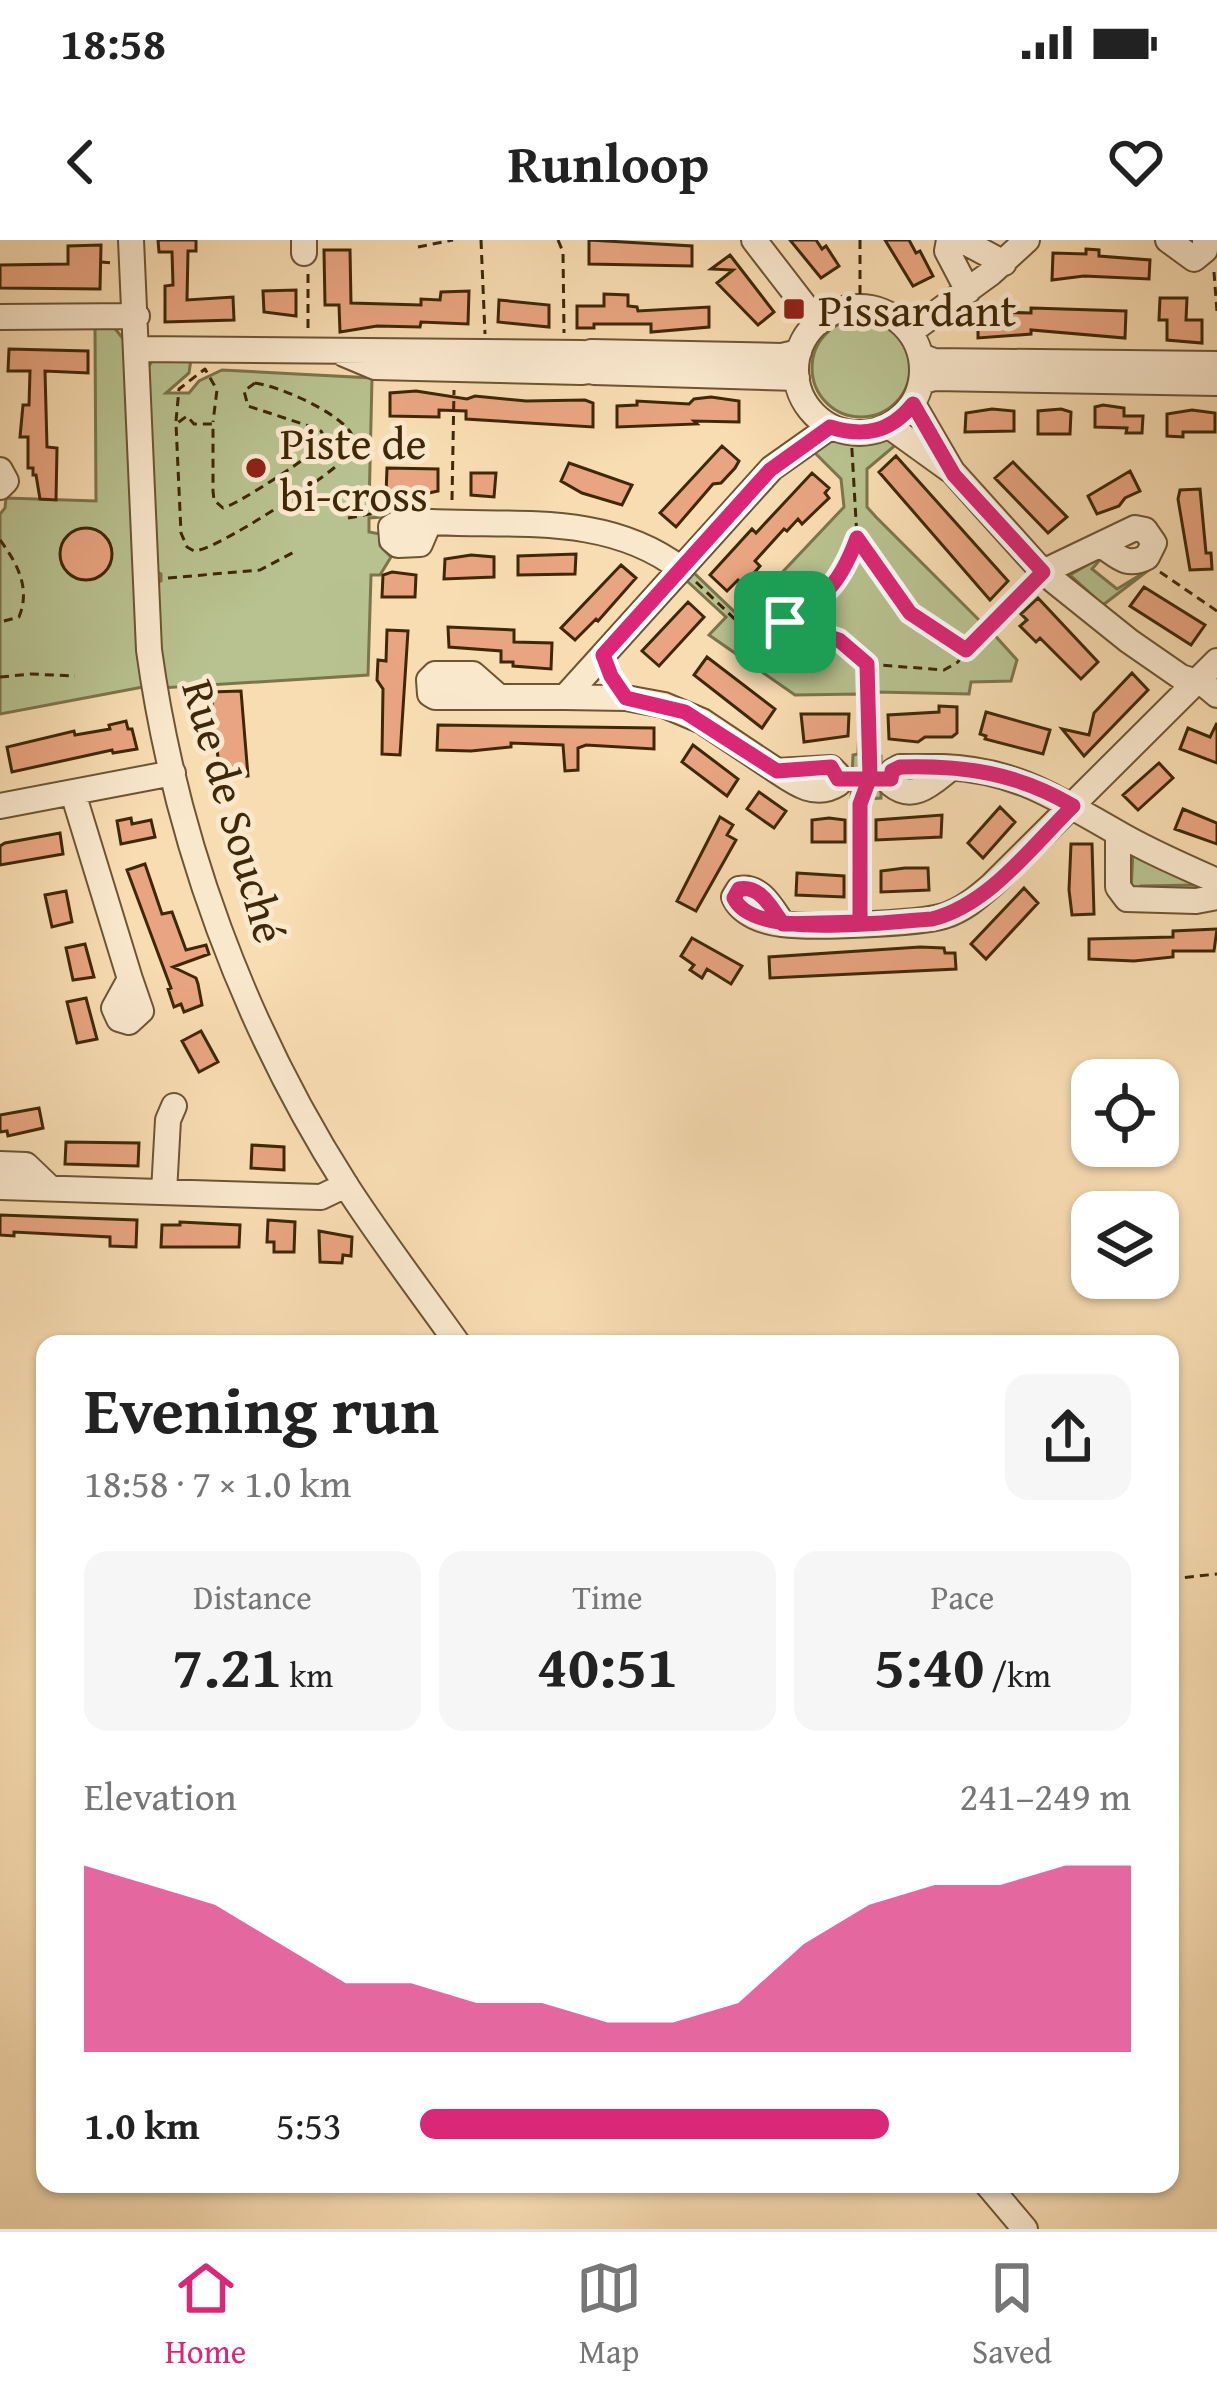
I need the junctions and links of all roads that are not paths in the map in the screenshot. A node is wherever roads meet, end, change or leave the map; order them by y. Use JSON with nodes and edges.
{"nodes":[{"id":1,"x":131,"y":240,"type":"edge"},
{"id":2,"x":754,"y":240,"type":"edge"},
{"id":3,"x":949,"y":240,"type":"edge"},
{"id":4,"x":961,"y":240,"type":"edge"},
{"id":5,"x":1027,"y":240,"type":"edge"},
{"id":6,"x":1168,"y":240,"type":"edge"},
{"id":7,"x":1204,"y":240,"type":"edge"},
{"id":8,"x":1004,"y":263,"type":"junction"},
{"id":9,"x":968,"y":291,"type":"junction"},
{"id":10,"x":137,"y":316,"type":"junction"},
{"id":11,"x":0,"y":317,"type":"edge"},
{"id":12,"x":818,"y":323,"type":"junction"},
{"id":13,"x":910,"y":332,"type":"junction"},
{"id":14,"x":137,"y":349,"type":"junction"},
{"id":15,"x":799,"y":352,"type":"junction"},
{"id":16,"x":404,"y":359,"type":"junction"},
{"id":17,"x":582,"y":360,"type":"junction"},
{"id":18,"x":1217,"y":364,"type":"edge"},
{"id":19,"x":718,"y":365,"type":"junction"},
{"id":20,"x":796,"y":378,"type":"junction"},
{"id":21,"x":918,"y":381,"type":"junction"},
{"id":22,"x":1217,"y":383,"type":"edge"},
{"id":23,"x":807,"y":406,"type":"junction"},
{"id":24,"x":889,"y":426,"type":"junction"},
{"id":25,"x":840,"y":430,"type":"junction"},
{"id":26,"x":772,"y":468,"type":"junction"},
{"id":27,"x":0,"y":470,"type":"edge"},
{"id":28,"x":952,"y":471,"type":"junction"},
{"id":29,"x":0,"y":487,"type":"edge"},
{"id":30,"x":393,"y":523,"type":"road end"},
{"id":31,"x":1147,"y":557,"type":"road end"},
{"id":32,"x":681,"y":569,"type":"junction"},
{"id":33,"x":1043,"y":572,"type":"junction"},
{"id":34,"x":603,"y":655,"type":"junction"},
{"id":35,"x":1217,"y":661,"type":"edge"},
{"id":36,"x":1206,"y":689,"type":"edge"},
{"id":37,"x":498,"y":695,"type":"dead end"},
{"id":38,"x":565,"y":697,"type":"junction"},
{"id":39,"x":626,"y":698,"type":"junction"},
{"id":40,"x":173,"y":773,"type":"junction"},
{"id":41,"x":880,"y":778,"type":"road end"},
{"id":42,"x":838,"y":779,"type":"road end"},
{"id":43,"x":73,"y":793,"type":"junction"},
{"id":44,"x":0,"y":806,"type":"edge"},
{"id":45,"x":1073,"y":806,"type":"junction"},
{"id":46,"x":1118,"y":834,"type":"junction"},
{"id":47,"x":1217,"y":881,"type":"edge"},
{"id":48,"x":1217,"y":897,"type":"edge"},
{"id":49,"x":783,"y":924,"type":"dead end"},
{"id":50,"x":130,"y":979,"type":"dead end"},
{"id":51,"x":174,"y":1106,"type":"dead end"},
{"id":52,"x":0,"y":1164,"type":"edge"},
{"id":53,"x":346,"y":1185,"type":"junction"},
{"id":54,"x":0,"y":1186,"type":"edge"},
{"id":55,"x":50,"y":1189,"type":"junction"},
{"id":56,"x":164,"y":1192,"type":"junction"},
{"id":57,"x":452,"y":1335,"type":"edge"},
{"id":58,"x":995,"y":2193,"type":"edge"},
{"id":59,"x":1025,"y":2229,"type":"edge"}],
"edges":[{"from":1,"to":10,"type":"street","name":"Rue de Souché"},
{"from":2,"to":12,"type":"street"},
{"from":3,"to":9,"type":"street"},
{"from":4,"to":8,"type":"street"},
{"from":5,"to":8,"type":"street"},
{"from":6,"to":7,"type":"street"},
{"from":8,"to":9,"type":"street"},
{"from":9,"to":13,"type":"street"},
{"from":10,"to":11,"type":"street"},
{"from":10,"to":14,"type":"street","name":"Rue de Souché"},
{"from":12,"to":13,"type":"street"},
{"from":12,"to":15,"type":"street"},
{"from":13,"to":21,"type":"street"},
{"from":14,"to":16,"type":"street"},
{"from":14,"to":40,"type":"street","name":"Rue de Souché"},
{"from":15,"to":19,"type":"street"},
{"from":15,"to":20,"type":"street"},
{"from":16,"to":17,"type":"street"},
{"from":16,"to":17,"type":"street"},
{"from":17,"to":19,"type":"street"},
{"from":18,"to":21,"type":"street"},
{"from":19,"to":20,"type":"street"},
{"from":20,"to":23,"type":"street"},
{"from":21,"to":22,"type":"street"},
{"from":21,"to":24,"type":"street"},
{"from":21,"to":28,"type":"street"},
{"from":23,"to":25,"type":"street"},
{"from":23,"to":26,"type":"street"},
{"from":24,"to":25,"type":"street"},
{"from":24,"to":28,"type":"street"},
{"from":25,"to":26,"type":"street"},
{"from":26,"to":32,"type":"street"},
{"from":27,"to":29,"type":"street"},
{"from":28,"to":33,"type":"street"},
{"from":30,"to":32,"type":"street"},
{"from":31,"to":33,"type":"street"},
{"from":32,"to":34,"type":"street"},
{"from":33,"to":36,"type":"street"},
{"from":34,"to":38,"type":"street"},
{"from":34,"to":39,"type":"street"},
{"from":35,"to":36,"type":"street"},
{"from":36,"to":45,"type":"street"},
{"from":37,"to":38,"type":"street"},
{"from":38,"to":39,"type":"street"},
{"from":39,"to":42,"type":"street"},
{"from":40,"to":43,"type":"street"},
{"from":40,"to":53,"type":"street","name":"Rue de Souché"},
{"from":41,"to":45,"type":"street"},
{"from":43,"to":44,"type":"street"},
{"from":43,"to":50,"type":"street"},
{"from":45,"to":46,"type":"street"},
{"from":45,"to":49,"type":"street"},
{"from":46,"to":47,"type":"street"},
{"from":46,"to":48,"type":"street"},
{"from":51,"to":56,"type":"street"},
{"from":52,"to":55,"type":"street"},
{"from":53,"to":56,"type":"street"},
{"from":53,"to":57,"type":"street","name":"Rue de Souché"},
{"from":54,"to":55,"type":"street"},
{"from":55,"to":56,"type":"street"},
{"from":58,"to":59,"type":"street"}]}
